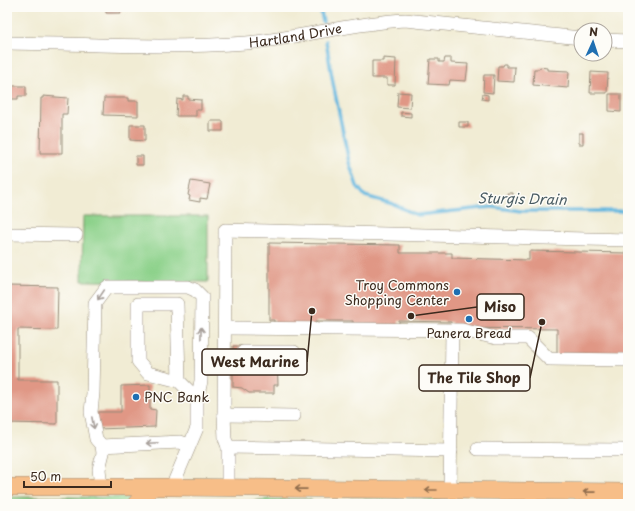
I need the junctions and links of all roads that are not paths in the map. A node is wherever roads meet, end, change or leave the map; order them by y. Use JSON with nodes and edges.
{"nodes":[{"id":1,"x":573,"y":37,"type":"edge"},
{"id":2,"x":613,"y":40,"type":"edge"},
{"id":3,"x":628,"y":41,"type":"edge"},
{"id":4,"x":7,"y":43,"type":"edge"},
{"id":5,"x":7,"y":234,"type":"edge"},
{"id":6,"x":76,"y":235,"type":"dead end"},
{"id":7,"x":628,"y":240,"type":"edge"},
{"id":8,"x":226,"y":328,"type":"junction"},
{"id":9,"x":452,"y":330,"type":"junction"},
{"id":10,"x":234,"y":352,"type":"junction"},
{"id":11,"x":294,"y":352,"type":"dead end"},
{"id":12,"x":628,"y":360,"type":"edge"},
{"id":13,"x":179,"y":381,"type":"junction"},
{"id":14,"x":197,"y":399,"type":"junction"},
{"id":15,"x":224,"y":415,"type":"junction"},
{"id":16,"x":294,"y":416,"type":"dead end"},
{"id":17,"x":102,"y":446,"type":"junction"},
{"id":18,"x":228,"y":447,"type":"junction"},
{"id":19,"x":188,"y":448,"type":"junction"},
{"id":20,"x":478,"y":449,"type":"dead end"},
{"id":21,"x":628,"y":450,"type":"edge"},
{"id":22,"x":451,"y":451,"type":"junction"},
{"id":23,"x":7,"y":487,"type":"edge"},
{"id":24,"x":101,"y":487,"type":"junction"},
{"id":25,"x":172,"y":487,"type":"junction"},
{"id":26,"x":154,"y":488,"type":"junction"},
{"id":27,"x":228,"y":488,"type":"junction"},
{"id":28,"x":332,"y":489,"type":"junction"},
{"id":29,"x":450,"y":490,"type":"junction"},
{"id":30,"x":498,"y":491,"type":"junction"},
{"id":31,"x":628,"y":492,"type":"edge"},
{"id":32,"x":136,"y":504,"type":"edge"},
{"id":33,"x":342,"y":504,"type":"edge"},
{"id":34,"x":484,"y":504,"type":"edge"}],
"edges":[{"from":1,"to":4,"type":"street","name":"Hartland Drive"},
{"from":2,"to":3,"type":"street"},
{"from":5,"to":6,"type":"street"},
{"from":7,"to":8,"type":"street"},
{"from":8,"to":9,"type":"street"},
{"from":8,"to":10,"type":"street"},
{"from":9,"to":12,"type":"street"},
{"from":9,"to":22,"type":"street"},
{"from":10,"to":11,"type":"street"},
{"from":10,"to":15,"type":"street"},
{"from":13,"to":13,"type":"street"},
{"from":13,"to":14,"type":"street"},
{"from":14,"to":17,"type":"street","one_way":true},
{"from":14,"to":19,"type":"street"},
{"from":15,"to":16,"type":"street"},
{"from":15,"to":18,"type":"street"},
{"from":19,"to":17,"type":"street","one_way":true},
{"from":17,"to":24,"type":"street"},
{"from":18,"to":22,"type":"street"},
{"from":18,"to":27,"type":"street"},
{"from":19,"to":25,"type":"street"},
{"from":20,"to":21,"type":"street"},
{"from":22,"to":29,"type":"street"},
{"from":23,"to":24,"type":"main road"},
{"from":24,"to":26,"type":"main road"},
{"from":25,"to":26,"type":"main road"},
{"from":25,"to":27,"type":"main road"},
{"from":26,"to":32,"type":"main road"},
{"from":28,"to":27,"type":"main road","one_way":true},
{"from":29,"to":28,"type":"main road","one_way":true},
{"from":28,"to":33,"type":"main road"},
{"from":29,"to":30,"type":"main road"},
{"from":31,"to":30,"type":"main road","one_way":true},
{"from":30,"to":34,"type":"main road"}]}
